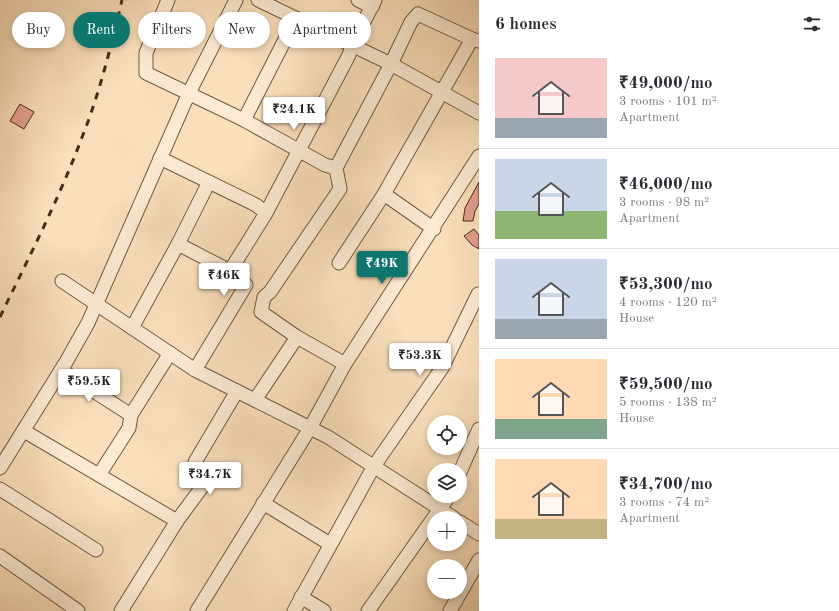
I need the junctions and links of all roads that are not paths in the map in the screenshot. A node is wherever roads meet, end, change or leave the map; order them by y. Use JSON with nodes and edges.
{"nodes":[{"id":1,"x":168,"y":0,"type":"edge"},
{"id":2,"x":236,"y":0,"type":"edge"},
{"id":3,"x":258,"y":0,"type":"edge"},
{"id":4,"x":358,"y":0,"type":"edge"},
{"id":5,"x":374,"y":3,"type":"edge"},
{"id":6,"x":283,"y":12,"type":"edge"},
{"id":7,"x":369,"y":12,"type":"edge"},
{"id":8,"x":475,"y":40,"type":"edge"},
{"id":9,"x":281,"y":48,"type":"edge"},
{"id":10,"x":351,"y":48,"type":"edge"},
{"id":11,"x":358,"y":48,"type":"edge"},
{"id":12,"x":391,"y":64,"type":"junction"},
{"id":13,"x":442,"y":92,"type":"junction"},
{"id":14,"x":189,"y":93,"type":"junction"},
{"id":15,"x":479,"y":113,"type":"edge"},
{"id":16,"x":244,"y":120,"type":"junction"},
{"id":17,"x":298,"y":149,"type":"junction"},
{"id":18,"x":479,"y":156,"type":"edge"},
{"id":19,"x":160,"y":158,"type":"junction"},
{"id":20,"x":336,"y":168,"type":"junction"},
{"id":21,"x":209,"y":182,"type":"junction"},
{"id":22,"x":384,"y":194,"type":"junction"},
{"id":23,"x":266,"y":213,"type":"junction"},
{"id":24,"x":434,"y":229,"type":"junction"},
{"id":25,"x":178,"y":244,"type":"junction"},
{"id":26,"x":338,"y":263,"type":"dead end"},
{"id":27,"x":230,"y":271,"type":"junction"},
{"id":28,"x":62,"y":281,"type":"dead end"},
{"id":29,"x":478,"y":294,"type":"dead end"},
{"id":30,"x":96,"y":304,"type":"junction"},
{"id":31,"x":132,"y":328,"type":"junction"},
{"id":32,"x":297,"y":337,"type":"junction"},
{"id":33,"x":170,"y":353,"type":"junction"},
{"id":34,"x":346,"y":364,"type":"junction"},
{"id":35,"x":61,"y":370,"type":"junction"},
{"id":36,"x":196,"y":370,"type":"junction"},
{"id":37,"x":237,"y":391,"type":"junction"},
{"id":38,"x":255,"y":400,"type":"junction"},
{"id":39,"x":131,"y":415,"type":"junction"},
{"id":40,"x":310,"y":428,"type":"junction"},
{"id":41,"x":479,"y":429,"type":"edge"},
{"id":42,"x":24,"y":431,"type":"junction"},
{"id":43,"x":464,"y":463,"type":"edge"},
{"id":44,"x":374,"y":466,"type":"junction"},
{"id":45,"x":0,"y":468,"type":"edge"},
{"id":46,"x":99,"y":475,"type":"junction"},
{"id":47,"x":0,"y":489,"type":"edge"},
{"id":48,"x":263,"y":503,"type":"junction"},
{"id":49,"x":446,"y":503,"type":"edge"},
{"id":50,"x":439,"y":508,"type":"junction"},
{"id":51,"x":444,"y":511,"type":"edge"},
{"id":52,"x":177,"y":521,"type":"junction"},
{"id":53,"x":467,"y":526,"type":"edge"},
{"id":54,"x":479,"y":534,"type":"edge"},
{"id":55,"x":330,"y":544,"type":"junction"},
{"id":56,"x":96,"y":550,"type":"dead end"},
{"id":57,"x":0,"y":556,"type":"edge"},
{"id":58,"x":479,"y":560,"type":"edge"},
{"id":59,"x":301,"y":597,"type":"junction"},
{"id":60,"x":78,"y":611,"type":"edge"},
{"id":61,"x":121,"y":611,"type":"edge"},
{"id":62,"x":196,"y":611,"type":"edge"},
{"id":63,"x":294,"y":611,"type":"edge"},
{"id":64,"x":324,"y":611,"type":"edge"},
{"id":65,"x":368,"y":611,"type":"edge"},
{"id":66,"x":450,"y":611,"type":"edge"}],
"edges":[{"from":1,"to":14,"type":"street"},
{"from":2,"to":14,"type":"street"},
{"from":3,"to":6,"type":"street"},
{"from":4,"to":5,"type":"street"},
{"from":5,"to":7,"type":"street"},
{"from":8,"to":12,"type":"street"},
{"from":8,"to":13,"type":"street"},
{"from":9,"to":16,"type":"street"},
{"from":10,"to":17,"type":"street"},
{"from":11,"to":12,"type":"street"},
{"from":12,"to":13,"type":"street"},
{"from":12,"to":20,"type":"street"},
{"from":13,"to":15,"type":"street"},
{"from":13,"to":22,"type":"street"},
{"from":14,"to":16,"type":"street"},
{"from":14,"to":19,"type":"street"},
{"from":16,"to":17,"type":"street"},
{"from":17,"to":20,"type":"street"},
{"from":17,"to":23,"type":"street"},
{"from":18,"to":24,"type":"street"},
{"from":19,"to":21,"type":"street"},
{"from":19,"to":30,"type":"street"},
{"from":20,"to":32,"type":"street"},
{"from":21,"to":23,"type":"street"},
{"from":21,"to":25,"type":"street"},
{"from":22,"to":24,"type":"street"},
{"from":22,"to":26,"type":"street"},
{"from":23,"to":27,"type":"street"},
{"from":24,"to":34,"type":"street"},
{"from":25,"to":27,"type":"street"},
{"from":25,"to":31,"type":"street"},
{"from":27,"to":36,"type":"street"},
{"from":28,"to":30,"type":"street"},
{"from":29,"to":44,"type":"street"},
{"from":30,"to":31,"type":"street"},
{"from":30,"to":35,"type":"street"},
{"from":31,"to":33,"type":"street"},
{"from":32,"to":34,"type":"street"},
{"from":32,"to":38,"type":"street"},
{"from":33,"to":36,"type":"street"},
{"from":33,"to":39,"type":"street"},
{"from":34,"to":40,"type":"street"},
{"from":35,"to":39,"type":"street"},
{"from":35,"to":42,"type":"street"},
{"from":36,"to":37,"type":"street"},
{"from":37,"to":38,"type":"street"},
{"from":37,"to":52,"type":"street"},
{"from":38,"to":40,"type":"street"},
{"from":39,"to":46,"type":"street"},
{"from":40,"to":44,"type":"street"},
{"from":40,"to":48,"type":"street"},
{"from":41,"to":43,"type":"street"},
{"from":42,"to":45,"type":"street"},
{"from":42,"to":46,"type":"street"},
{"from":44,"to":50,"type":"street"},
{"from":44,"to":55,"type":"street"},
{"from":46,"to":52,"type":"street"},
{"from":47,"to":56,"type":"street"},
{"from":48,"to":55,"type":"street"},
{"from":48,"to":62,"type":"street"},
{"from":49,"to":50,"type":"street"},
{"from":50,"to":51,"type":"street"},
{"from":50,"to":65,"type":"street"},
{"from":52,"to":61,"type":"street"},
{"from":53,"to":54,"type":"street"},
{"from":55,"to":59,"type":"street"},
{"from":57,"to":60,"type":"street"},
{"from":58,"to":66,"type":"street"},
{"from":59,"to":63,"type":"street"},
{"from":59,"to":64,"type":"street"}]}
